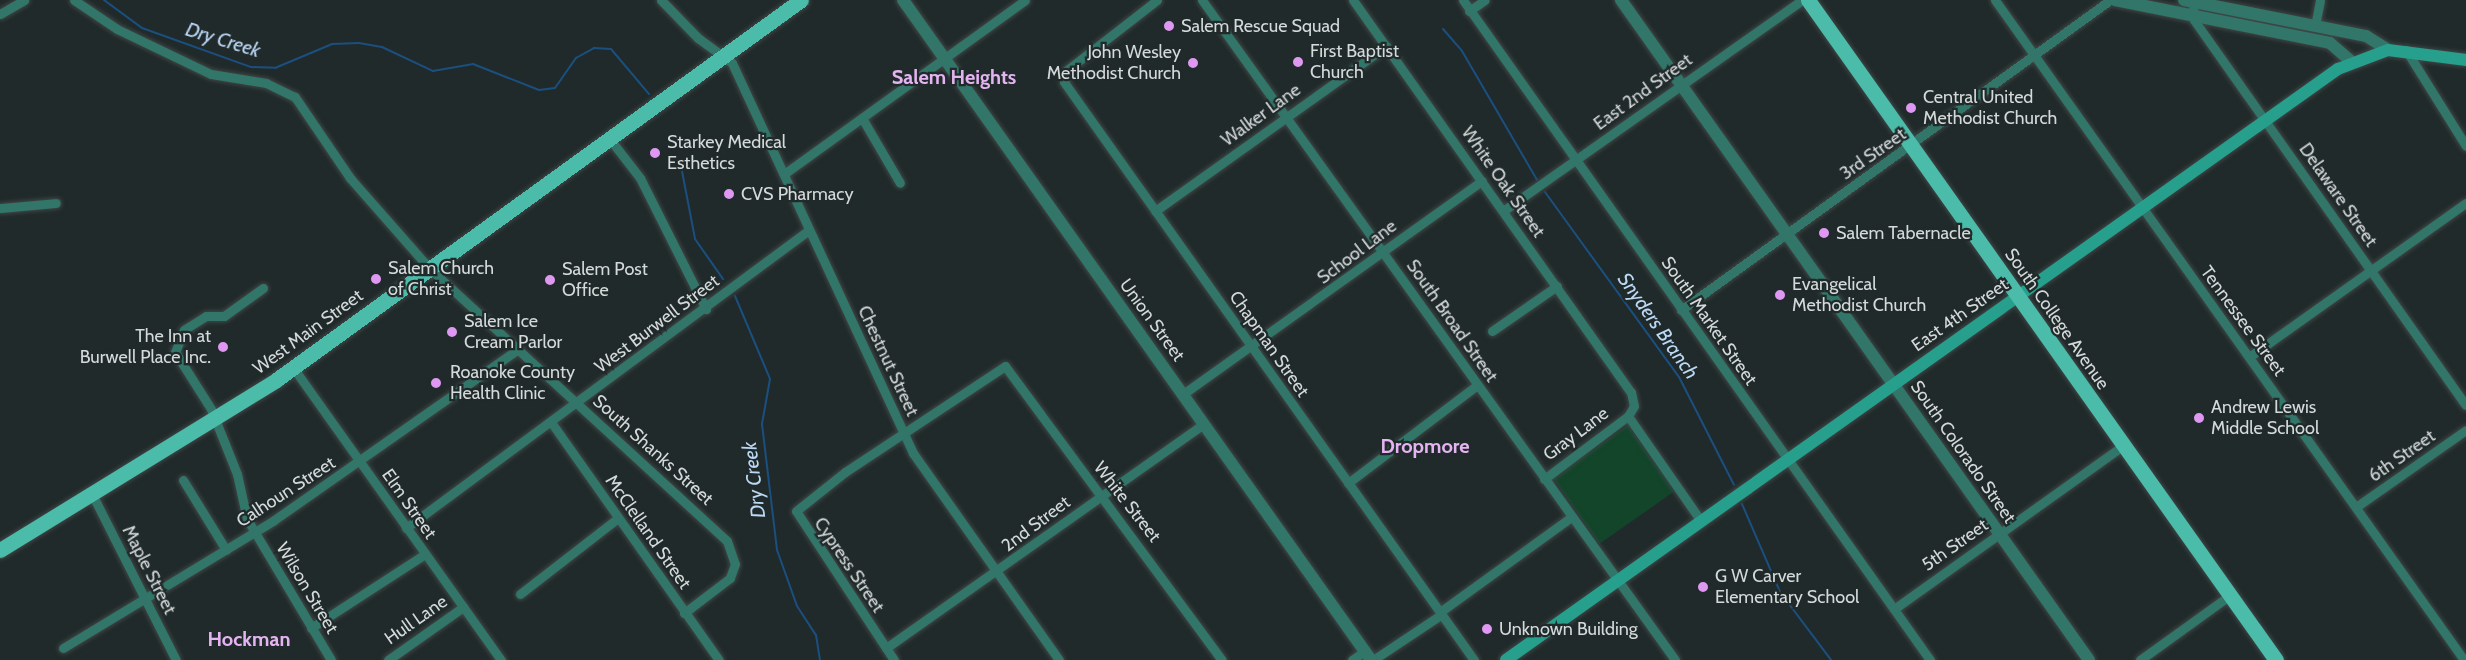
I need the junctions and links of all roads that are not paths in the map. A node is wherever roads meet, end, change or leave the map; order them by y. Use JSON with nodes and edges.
{"nodes":[{"id":1,"x":24,"y":0,"type":"edge"},
{"id":2,"x":74,"y":0,"type":"edge"},
{"id":3,"x":661,"y":0,"type":"edge"},
{"id":4,"x":801,"y":0,"type":"edge"},
{"id":5,"x":903,"y":0,"type":"edge"},
{"id":6,"x":1025,"y":0,"type":"edge"},
{"id":7,"x":1157,"y":0,"type":"edge"},
{"id":8,"x":1202,"y":0,"type":"edge"},
{"id":9,"x":1353,"y":0,"type":"edge"},
{"id":10,"x":1463,"y":0,"type":"edge"},
{"id":11,"x":1485,"y":0,"type":"edge"},
{"id":12,"x":1621,"y":0,"type":"edge"},
{"id":13,"x":1802,"y":0,"type":"edge"},
{"id":14,"x":1808,"y":0,"type":"edge"},
{"id":15,"x":1995,"y":0,"type":"edge"},
{"id":16,"x":2113,"y":0,"type":"edge"},
{"id":17,"x":2320,"y":0,"type":"edge"},
{"id":18,"x":2189,"y":1,"type":"edge"},
{"id":19,"x":1469,"y":11,"type":"junction"},
{"id":20,"x":0,"y":14,"type":"edge"},
{"id":21,"x":2193,"y":16,"type":"junction"},
{"id":22,"x":2315,"y":26,"type":"junction"},
{"id":23,"x":1386,"y":46,"type":"junction"},
{"id":24,"x":2388,"y":50,"type":"junction"},
{"id":25,"x":2406,"y":50,"type":"junction"},
{"id":26,"x":724,"y":55,"type":"junction"},
{"id":27,"x":944,"y":58,"type":"junction"},
{"id":28,"x":2036,"y":58,"type":"junction"},
{"id":29,"x":2466,"y":60,"type":"edge"},
{"id":30,"x":2352,"y":62,"type":"junction"},
{"id":31,"x":1681,"y":85,"type":"junction"},
{"id":32,"x":1287,"y":117,"type":"junction"},
{"id":33,"x":862,"y":118,"type":"junction"},
{"id":34,"x":2265,"y":121,"type":"junction"},
{"id":35,"x":609,"y":138,"type":"junction"},
{"id":36,"x":2466,"y":146,"type":"edge"},
{"id":37,"x":1912,"y":147,"type":"junction"},
{"id":38,"x":1576,"y":161,"type":"junction"},
{"id":39,"x":784,"y":174,"type":"junction"},
{"id":40,"x":1482,"y":181,"type":"junction"},
{"id":41,"x":900,"y":183,"type":"dead end"},
{"id":42,"x":56,"y":203,"type":"dead end"},
{"id":43,"x":2466,"y":203,"type":"edge"},
{"id":44,"x":0,"y":208,"type":"edge"},
{"id":45,"x":2142,"y":208,"type":"junction"},
{"id":46,"x":1155,"y":211,"type":"junction"},
{"id":47,"x":1503,"y":212,"type":"junction"},
{"id":48,"x":809,"y":230,"type":"junction"},
{"id":49,"x":1787,"y":235,"type":"junction"},
{"id":50,"x":1383,"y":253,"type":"junction"},
{"id":51,"x":429,"y":268,"type":"junction"},
{"id":52,"x":2371,"y":271,"type":"junction"},
{"id":53,"x":1557,"y":286,"type":"junction"},
{"id":54,"x":263,"y":288,"type":"dead end"},
{"id":55,"x":2017,"y":297,"type":"junction"},
{"id":56,"x":706,"y":309,"type":"junction"},
{"id":57,"x":1681,"y":310,"type":"junction"},
{"id":58,"x":1492,"y":331,"type":"dead end"},
{"id":59,"x":1251,"y":346,"type":"junction"},
{"id":60,"x":519,"y":350,"type":"junction"},
{"id":61,"x":2248,"y":357,"type":"junction"},
{"id":62,"x":292,"y":366,"type":"junction"},
{"id":63,"x":1625,"y":383,"type":"joint"},
{"id":64,"x":1893,"y":384,"type":"junction"},
{"id":65,"x":1477,"y":385,"type":"junction"},
{"id":66,"x":1183,"y":394,"type":"junction"},
{"id":67,"x":577,"y":403,"type":"junction"},
{"id":68,"x":2466,"y":405,"type":"edge"},
{"id":69,"x":1628,"y":416,"type":"junction"},
{"id":70,"x":214,"y":421,"type":"junction"},
{"id":71,"x":551,"y":422,"type":"junction"},
{"id":72,"x":1204,"y":424,"type":"junction"},
{"id":73,"x":2466,"y":430,"type":"edge"},
{"id":74,"x":903,"y":434,"type":"junction"},
{"id":75,"x":2124,"y":446,"type":"junction"},
{"id":76,"x":1787,"y":459,"type":"junction"},
{"id":77,"x":360,"y":463,"type":"junction"},
{"id":78,"x":1544,"y":479,"type":"junction"},
{"id":79,"x":183,"y":480,"type":"dead end"},
{"id":80,"x":1348,"y":483,"type":"junction"},
{"id":81,"x":92,"y":494,"type":"junction"},
{"id":82,"x":1101,"y":497,"type":"junction"},
{"id":83,"x":2356,"y":507,"type":"junction"},
{"id":84,"x":1571,"y":517,"type":"junction"},
{"id":85,"x":618,"y":518,"type":"junction"},
{"id":86,"x":1701,"y":521,"type":"junction"},
{"id":87,"x":406,"y":528,"type":"junction"},
{"id":88,"x":254,"y":532,"type":"junction"},
{"id":89,"x":1999,"y":534,"type":"junction"},
{"id":90,"x":0,"y":550,"type":"edge"},
{"id":91,"x":225,"y":550,"type":"junction"},
{"id":92,"x":425,"y":554,"type":"junction"},
{"id":93,"x":999,"y":573,"type":"junction"},
{"id":94,"x":1617,"y":580,"type":"junction"},
{"id":95,"x":520,"y":594,"type":"dead end"},
{"id":96,"x":2230,"y":596,"type":"junction"},
{"id":97,"x":144,"y":598,"type":"junction"},
{"id":98,"x":463,"y":607,"type":"junction"},
{"id":99,"x":1894,"y":609,"type":"junction"},
{"id":100,"x":684,"y":613,"type":"junction"},
{"id":101,"x":1441,"y":613,"type":"junction"},
{"id":102,"x":311,"y":628,"type":"junction"},
{"id":103,"x":63,"y":648,"type":"dead end"},
{"id":104,"x":886,"y":648,"type":"junction"},
{"id":105,"x":2461,"y":656,"type":"edge"},
{"id":106,"x":1370,"y":657,"type":"edge"},
{"id":107,"x":176,"y":660,"type":"edge"},
{"id":108,"x":331,"y":660,"type":"edge"},
{"id":109,"x":388,"y":660,"type":"edge"},
{"id":110,"x":501,"y":660,"type":"edge"},
{"id":111,"x":719,"y":660,"type":"edge"},
{"id":112,"x":894,"y":660,"type":"edge"},
{"id":113,"x":1059,"y":660,"type":"edge"},
{"id":114,"x":1222,"y":660,"type":"edge"},
{"id":115,"x":1352,"y":660,"type":"edge"},
{"id":116,"x":1474,"y":660,"type":"edge"},
{"id":117,"x":1506,"y":660,"type":"edge"},
{"id":118,"x":1676,"y":660,"type":"edge"},
{"id":119,"x":1930,"y":660,"type":"edge"},
{"id":120,"x":2089,"y":660,"type":"edge"},
{"id":121,"x":2140,"y":660,"type":"edge"},
{"id":122,"x":2276,"y":660,"type":"edge"}],
"edges":[{"from":1,"to":20,"type":"street"},
{"from":2,"to":51,"type":"street","name":"South Shanks Street"},
{"from":3,"to":26,"type":"street"},
{"from":4,"to":26,"type":"main road","name":"West Main Street"},
{"from":5,"to":27,"type":"street","name":"Union Street"},
{"from":6,"to":27,"type":"street"},
{"from":7,"to":46,"type":"street","name":"Chapman Street"},
{"from":8,"to":32,"type":"street","name":"South Broad Street"},
{"from":9,"to":23,"type":"street","name":"White Oak Street"},
{"from":10,"to":19,"type":"street","name":"South Market Street"},
{"from":11,"to":19,"type":"street"},
{"from":12,"to":31,"type":"street","name":"South Colorado Street"},
{"from":13,"to":31,"type":"street","name":"East 2nd Street"},
{"from":14,"to":37,"type":"main road","name":"South College Avenue"},
{"from":15,"to":28,"type":"street","name":"Tennessee Street"},
{"from":16,"to":21,"type":"street"},
{"from":16,"to":28,"type":"street","name":"3rd Street"},
{"from":17,"to":22,"type":"street"},
{"from":18,"to":21,"type":"street"},
{"from":18,"to":22,"type":"street"},
{"from":19,"to":38,"type":"street","name":"South Market Street"},
{"from":21,"to":30,"type":"street"},
{"from":21,"to":34,"type":"street","name":"Delaware Street"},
{"from":22,"to":24,"type":"street"},
{"from":23,"to":32,"type":"street","name":"Walker Lane"},
{"from":23,"to":40,"type":"street","name":"White Oak Street"},
{"from":24,"to":25,"type":"main road","name":"East 4th Street"},
{"from":24,"to":30,"type":"main road","name":"East 4th Street"},
{"from":25,"to":29,"type":"main road","name":"East 4th Street"},
{"from":25,"to":36,"type":"street"},
{"from":26,"to":35,"type":"main road","name":"West Main Street"},
{"from":26,"to":39,"type":"street","name":"Chestnut Street"},
{"from":27,"to":33,"type":"street"},
{"from":27,"to":66,"type":"street","name":"Union Street"},
{"from":28,"to":37,"type":"street","name":"3rd Street"},
{"from":28,"to":45,"type":"street","name":"Tennessee Street"},
{"from":30,"to":34,"type":"main road","name":"East 4th Street"},
{"from":31,"to":38,"type":"street","name":"East 2nd Street"},
{"from":31,"to":49,"type":"street","name":"South Colorado Street"},
{"from":32,"to":46,"type":"street","name":"Walker Lane"},
{"from":32,"to":50,"type":"street","name":"South Broad Street"},
{"from":33,"to":39,"type":"street"},
{"from":33,"to":41,"type":"street"},
{"from":34,"to":45,"type":"main road","name":"East 4th Street"},
{"from":34,"to":52,"type":"street","name":"Delaware Street"},
{"from":35,"to":51,"type":"main road","name":"West Main Street"},
{"from":35,"to":56,"type":"street"},
{"from":37,"to":49,"type":"street","name":"3rd Street"},
{"from":37,"to":55,"type":"main road","name":"South College Avenue"},
{"from":38,"to":47,"type":"street","name":"East 2nd Street"},
{"from":38,"to":57,"type":"street","name":"South Market Street"},
{"from":39,"to":48,"type":"street","name":"Chestnut Street"},
{"from":40,"to":47,"type":"street","name":"White Oak Street"},
{"from":40,"to":50,"type":"street","name":"School Lane"},
{"from":42,"to":44,"type":"street"},
{"from":43,"to":52,"type":"street"},
{"from":45,"to":55,"type":"main road","name":"East 4th Street"},
{"from":45,"to":61,"type":"street","name":"Tennessee Street"},
{"from":46,"to":59,"type":"street","name":"Chapman Street"},
{"from":47,"to":53,"type":"street","name":"White Oak Street"},
{"from":48,"to":56,"type":"street","name":"West Burwell Street"},
{"from":48,"to":74,"type":"street","name":"Chestnut Street"},
{"from":49,"to":57,"type":"street","name":"3rd Street"},
{"from":49,"to":64,"type":"street","name":"South Colorado Street"},
{"from":50,"to":59,"type":"street","name":"School Lane"},
{"from":50,"to":65,"type":"street","name":"South Broad Street"},
{"from":51,"to":60,"type":"street","name":"South Shanks Street"},
{"from":51,"to":62,"type":"main road","name":"West Main Street"},
{"from":52,"to":61,"type":"street"},
{"from":52,"to":68,"type":"street","name":"Delaware Street"},
{"from":53,"to":58,"type":"street"},
{"from":53,"to":63,"type":"street","name":"White Oak Street"},
{"from":54,"to":70,"type":"street","name":"Wilson Street"},
{"from":55,"to":64,"type":"main road","name":"East 4th Street"},
{"from":55,"to":75,"type":"main road","name":"South College Avenue"},
{"from":56,"to":67,"type":"street","name":"West Burwell Street"},
{"from":57,"to":76,"type":"street","name":"South Market Street"},
{"from":59,"to":66,"type":"street","name":"School Lane"},
{"from":59,"to":80,"type":"street","name":"Chapman Street"},
{"from":60,"to":67,"type":"street","name":"South Shanks Street"},
{"from":60,"to":77,"type":"street","name":"Calhoun Street"},
{"from":61,"to":83,"type":"street","name":"Tennessee Street"},
{"from":62,"to":70,"type":"main road","name":"West Main Street"},
{"from":62,"to":77,"type":"street","name":"Elm Street"},
{"from":63,"to":69,"type":"street","name":"Gray Lane"},
{"from":64,"to":76,"type":"main road","name":"East 4th Street"},
{"from":64,"to":89,"type":"street","name":"South Colorado Street"},
{"from":65,"to":78,"type":"street","name":"South Broad Street"},
{"from":65,"to":80,"type":"street"},
{"from":66,"to":72,"type":"street","name":"Union Street"},
{"from":67,"to":71,"type":"street","name":"West Burwell Street"},
{"from":67,"to":100,"type":"street","name":"South Shanks Street"},
{"from":69,"to":78,"type":"street","name":"Gray Lane"},
{"from":69,"to":86,"type":"street"},
{"from":70,"to":81,"type":"main road","name":"West Main Street"},
{"from":70,"to":88,"type":"street","name":"Wilson Street"},
{"from":71,"to":85,"type":"street","name":"McClelland Street"},
{"from":71,"to":87,"type":"street","name":"West Burwell Street"},
{"from":72,"to":82,"type":"street","name":"2nd Street"},
{"from":72,"to":106,"type":"street","name":"Union Street"},
{"from":73,"to":83,"type":"street","name":"6th Street"},
{"from":74,"to":82,"type":"street","name":"White Street"},
{"from":74,"to":93,"type":"street","name":"Chestnut Street"},
{"from":74,"to":104,"type":"street","name":"Cypress Street"},
{"from":75,"to":89,"type":"street","name":"5th Street"},
{"from":75,"to":96,"type":"main road","name":"South College Avenue"},
{"from":76,"to":86,"type":"main road","name":"East 4th Street"},
{"from":76,"to":99,"type":"street","name":"South Market Street"},
{"from":77,"to":87,"type":"street","name":"Elm Street"},
{"from":77,"to":88,"type":"street","name":"Calhoun Street"},
{"from":78,"to":84,"type":"street","name":"South Broad Street"},
{"from":79,"to":91,"type":"street"},
{"from":80,"to":101,"type":"street","name":"Chapman Street"},
{"from":81,"to":90,"type":"main road","name":"West Main Street"},
{"from":81,"to":97,"type":"street","name":"Maple Street"},
{"from":82,"to":93,"type":"street","name":"2nd Street"},
{"from":82,"to":114,"type":"street","name":"White Street"},
{"from":83,"to":105,"type":"street","name":"Tennessee Street"},
{"from":84,"to":94,"type":"street","name":"South Broad Street"},
{"from":84,"to":101,"type":"street"},
{"from":85,"to":95,"type":"street"},
{"from":85,"to":100,"type":"street","name":"McClelland Street"},
{"from":86,"to":94,"type":"main road","name":"East 4th Street"},
{"from":87,"to":92,"type":"street","name":"Elm Street"},
{"from":88,"to":91,"type":"street","name":"Calhoun Street"},
{"from":88,"to":102,"type":"street","name":"Wilson Street"},
{"from":89,"to":99,"type":"street","name":"5th Street"},
{"from":89,"to":120,"type":"street","name":"South Colorado Street"},
{"from":91,"to":97,"type":"street","name":"Calhoun Street"},
{"from":92,"to":98,"type":"street","name":"Elm Street"},
{"from":92,"to":102,"type":"street"},
{"from":93,"to":104,"type":"street","name":"2nd Street"},
{"from":93,"to":113,"type":"street","name":"Chestnut Street"},
{"from":94,"to":117,"type":"main road","name":"East 4th Street"},
{"from":94,"to":118,"type":"street","name":"South Broad Street"},
{"from":96,"to":121,"type":"street"},
{"from":96,"to":122,"type":"main road","name":"South College Avenue"},
{"from":97,"to":103,"type":"street","name":"Calhoun Street"},
{"from":97,"to":107,"type":"street","name":"Maple Street"},
{"from":98,"to":109,"type":"street","name":"Hull Lane"},
{"from":98,"to":110,"type":"street","name":"Elm Street"},
{"from":99,"to":119,"type":"street","name":"South Market Street"},
{"from":100,"to":111,"type":"street","name":"McClelland Street"},
{"from":101,"to":106,"type":"street"},
{"from":101,"to":116,"type":"street","name":"Chapman Street"},
{"from":102,"to":108,"type":"street","name":"Wilson Street"},
{"from":104,"to":112,"type":"street","name":"Cypress Street"},
{"from":106,"to":115,"type":"street"}]}
